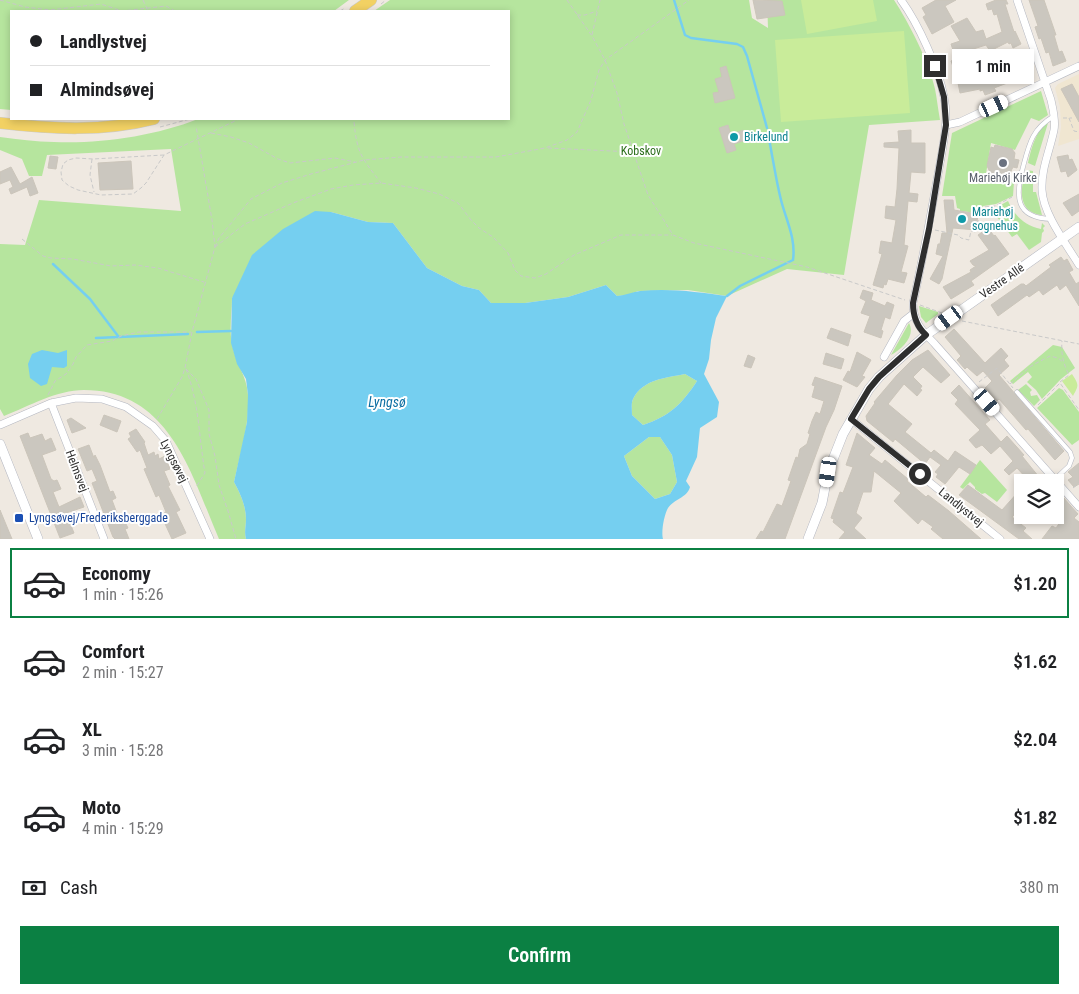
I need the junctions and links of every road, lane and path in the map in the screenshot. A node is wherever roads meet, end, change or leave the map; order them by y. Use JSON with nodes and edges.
{"nodes":[{"id":1,"x":0,"y":0,"type":"edge"},
{"id":2,"x":144,"y":0,"type":"edge"},
{"id":3,"x":370,"y":0,"type":"edge"},
{"id":4,"x":567,"y":0,"type":"edge"},
{"id":5,"x":600,"y":0,"type":"edge"},
{"id":6,"x":689,"y":0,"type":"edge"},
{"id":7,"x":901,"y":0,"type":"edge"},
{"id":8,"x":1017,"y":0,"type":"edge"},
{"id":9,"x":146,"y":7,"type":"junction"},
{"id":10,"x":50,"y":10,"type":"edge"},
{"id":11,"x":50,"y":10,"type":"edge"},
{"id":12,"x":119,"y":10,"type":"edge"},
{"id":13,"x":138,"y":10,"type":"edge"},
{"id":14,"x":148,"y":10,"type":"edge"},
{"id":15,"x":173,"y":10,"type":"edge"},
{"id":16,"x":356,"y":10,"type":"edge"},
{"id":17,"x":598,"y":10,"type":"junction"},
{"id":18,"x":577,"y":15,"type":"junction"},
{"id":19,"x":592,"y":36,"type":"junction"},
{"id":20,"x":606,"y":60,"type":"junction"},
{"id":21,"x":1079,"y":66,"type":"edge"},
{"id":22,"x":1045,"y":82,"type":"junction"},
{"id":23,"x":1054,"y":117,"type":"junction"},
{"id":24,"x":1069,"y":118,"type":"junction"},
{"id":25,"x":1072,"y":118,"type":"dead end"},
{"id":26,"x":148,"y":120,"type":"edge"},
{"id":27,"x":237,"y":120,"type":"edge"},
{"id":28,"x":354,"y":122,"type":"dead end"},
{"id":29,"x":0,"y":123,"type":"edge"},
{"id":30,"x":946,"y":125,"type":"junction"},
{"id":31,"x":196,"y":126,"type":"dead end"},
{"id":32,"x":1079,"y":132,"type":"edge"},
{"id":33,"x":209,"y":133,"type":"junction"},
{"id":34,"x":198,"y":138,"type":"junction"},
{"id":35,"x":545,"y":148,"type":"junction"},
{"id":36,"x":633,"y":152,"type":"junction"},
{"id":37,"x":164,"y":156,"type":"junction"},
{"id":38,"x":93,"y":159,"type":"junction"},
{"id":39,"x":364,"y":160,"type":"junction"},
{"id":40,"x":356,"y":162,"type":"junction"},
{"id":41,"x":381,"y":183,"type":"junction"},
{"id":42,"x":94,"y":193,"type":"junction"},
{"id":43,"x":1018,"y":195,"type":"junction"},
{"id":44,"x":1052,"y":219,"type":"junction"},
{"id":45,"x":1079,"y":227,"type":"edge"},
{"id":46,"x":929,"y":229,"type":"junction"},
{"id":47,"x":673,"y":235,"type":"junction"},
{"id":48,"x":1063,"y":238,"type":"junction"},
{"id":49,"x":22,"y":240,"type":"dead end"},
{"id":50,"x":215,"y":247,"type":"junction"},
{"id":51,"x":1079,"y":265,"type":"edge"},
{"id":52,"x":205,"y":283,"type":"junction"},
{"id":53,"x":913,"y":303,"type":"junction"},
{"id":54,"x":913,"y":314,"type":"junction"},
{"id":55,"x":949,"y":318,"type":"junction"},
{"id":56,"x":192,"y":332,"type":"junction"},
{"id":57,"x":926,"y":335,"type":"junction"},
{"id":58,"x":1062,"y":341,"type":"junction"},
{"id":59,"x":1079,"y":344,"type":"edge"},
{"id":60,"x":884,"y":358,"type":"dead end"},
{"id":61,"x":1063,"y":362,"type":"junction"},
{"id":62,"x":185,"y":368,"type":"junction"},
{"id":63,"x":1060,"y":383,"type":"junction"},
{"id":64,"x":1010,"y":384,"type":"junction"},
{"id":65,"x":973,"y":387,"type":"junction"},
{"id":66,"x":1017,"y":392,"type":"joint"},
{"id":67,"x":51,"y":403,"type":"junction"},
{"id":68,"x":1033,"y":410,"type":"junction"},
{"id":69,"x":1079,"y":410,"type":"edge"},
{"id":70,"x":851,"y":419,"type":"junction"},
{"id":71,"x":0,"y":425,"type":"edge"},
{"id":72,"x":153,"y":426,"type":"junction"},
{"id":73,"x":0,"y":444,"type":"edge"},
{"id":74,"x":1050,"y":474,"type":"edge"},
{"id":75,"x":1060,"y":474,"type":"edge"},
{"id":76,"x":1064,"y":490,"type":"edge"},
{"id":77,"x":190,"y":493,"type":"junction"},
{"id":78,"x":1079,"y":507,"type":"edge"},
{"id":79,"x":810,"y":538,"type":"edge"},
{"id":80,"x":38,"y":539,"type":"edge"},
{"id":81,"x":104,"y":539,"type":"edge"},
{"id":82,"x":210,"y":539,"type":"edge"},
{"id":83,"x":236,"y":539,"type":"edge"},
{"id":84,"x":1000,"y":539,"type":"edge"}],
"edges":[{"from":1,"to":10,"type":"path"},
{"from":2,"to":9,"type":"path"},
{"from":3,"to":16,"type":"main road"},
{"from":4,"to":18,"type":"path"},
{"from":5,"to":17,"type":"path"},
{"from":6,"to":20,"type":"path"},
{"from":7,"to":30,"type":"street"},
{"from":8,"to":22,"type":"street"},
{"from":9,"to":13,"type":"path"},
{"from":9,"to":14,"type":"path"},
{"from":9,"to":15,"type":"path"},
{"from":11,"to":12,"type":"path"},
{"from":17,"to":18,"type":"path"},
{"from":17,"to":19,"type":"path"},
{"from":18,"to":19,"type":"path"},
{"from":19,"to":20,"type":"path"},
{"from":20,"to":35,"type":"path"},
{"from":20,"to":36,"type":"path"},
{"from":21,"to":22,"type":"street"},
{"from":22,"to":23,"type":"street"},
{"from":22,"to":30,"type":"street"},
{"from":23,"to":24,"type":"path"},
{"from":23,"to":43,"type":"lane"},
{"from":23,"to":44,"type":"street"},
{"from":24,"to":25,"type":"path"},
{"from":24,"to":32,"type":"path"},
{"from":26,"to":29,"type":"main road"},
{"from":27,"to":33,"type":"path"},
{"from":28,"to":39,"type":"path"},
{"from":30,"to":46,"type":"street"},
{"from":31,"to":34,"type":"path"},
{"from":33,"to":34,"type":"path"},
{"from":33,"to":40,"type":"path"},
{"from":34,"to":37,"type":"path"},
{"from":34,"to":50,"type":"path"},
{"from":35,"to":36,"type":"path"},
{"from":35,"to":39,"type":"path"},
{"from":36,"to":47,"type":"path"},
{"from":37,"to":38,"type":"path"},
{"from":37,"to":42,"type":"path"},
{"from":38,"to":42,"type":"path"},
{"from":38,"to":42,"type":"path"},
{"from":39,"to":40,"type":"path"},
{"from":39,"to":41,"type":"path"},
{"from":40,"to":50,"type":"path"},
{"from":41,"to":47,"type":"path"},
{"from":41,"to":50,"type":"path"},
{"from":43,"to":44,"type":"lane"},
{"from":43,"to":46,"type":"path"},
{"from":44,"to":48,"type":"street"},
{"from":45,"to":48,"type":"street","name":"Vestre Allé"},
{"from":46,"to":53,"type":"street"},
{"from":47,"to":53,"type":"path"},
{"from":48,"to":51,"type":"street"},
{"from":48,"to":55,"type":"street","name":"Vestre Allé"},
{"from":49,"to":52,"type":"path"},
{"from":50,"to":52,"type":"path"},
{"from":52,"to":56,"type":"path"},
{"from":53,"to":54,"type":"street"},
{"from":53,"to":55,"type":"path"},
{"from":54,"to":57,"type":"street"},
{"from":54,"to":60,"type":"street"},
{"from":55,"to":57,"type":"street","name":"Vestre Allé"},
{"from":55,"to":58,"type":"path"},
{"from":56,"to":62,"type":"path"},
{"from":56,"to":67,"type":"path"},
{"from":57,"to":65,"type":"street"},
{"from":57,"to":70,"type":"street","name":"Vestre Allé"},
{"from":58,"to":59,"type":"path"},
{"from":58,"to":61,"type":"path"},
{"from":61,"to":63,"type":"path"},
{"from":61,"to":64,"type":"path"},
{"from":62,"to":72,"type":"path"},
{"from":62,"to":77,"type":"path"},
{"from":62,"to":83,"type":"path"},
{"from":63,"to":68,"type":"path"},
{"from":63,"to":69,"type":"path"},
{"from":64,"to":65,"type":"path"},
{"from":64,"to":66,"type":"path"},
{"from":65,"to":74,"type":"street"},
{"from":66,"to":68,"type":"lane"},
{"from":67,"to":71,"type":"street","name":"Lyngsøvej"},
{"from":67,"to":72,"type":"street","name":"Lyngsøvej"},
{"from":67,"to":81,"type":"street","name":"Helmsvej"},
{"from":68,"to":75,"type":"lane"},
{"from":70,"to":79,"type":"street","name":"Vestre Allé"},
{"from":70,"to":84,"type":"street","name":"Landlystvej"},
{"from":72,"to":77,"type":"street","name":"Lyngsøvej"},
{"from":73,"to":80,"type":"street"},
{"from":76,"to":78,"type":"street"},
{"from":77,"to":82,"type":"street","name":"Lyngsøvej"}]}
